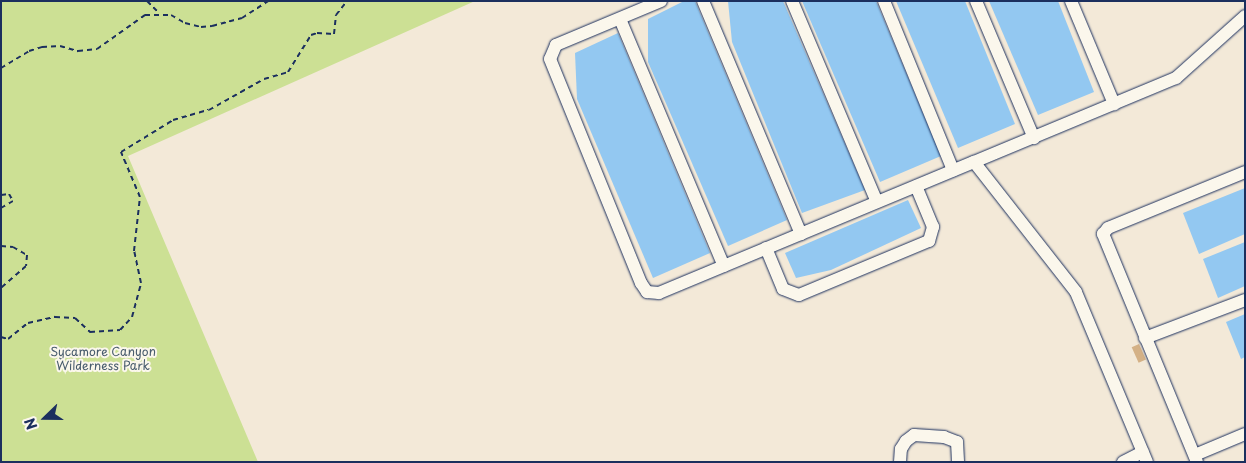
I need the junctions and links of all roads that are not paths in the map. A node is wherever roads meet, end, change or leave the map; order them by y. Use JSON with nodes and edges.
{"nodes":[{"id":1,"x":661,"y":1,"type":"edge"},
{"id":2,"x":703,"y":1,"type":"edge"},
{"id":3,"x":792,"y":1,"type":"edge"},
{"id":4,"x":884,"y":1,"type":"edge"},
{"id":5,"x":976,"y":1,"type":"edge"},
{"id":6,"x":1071,"y":1,"type":"edge"},
{"id":7,"x":1245,"y":16,"type":"edge"},
{"id":8,"x":620,"y":19,"type":"junction"},
{"id":9,"x":1114,"y":104,"type":"junction"},
{"id":10,"x":1034,"y":138,"type":"junction"},
{"id":11,"x":974,"y":162,"type":"junction"},
{"id":12,"x":953,"y":170,"type":"junction"},
{"id":13,"x":1245,"y":172,"type":"edge"},
{"id":14,"x":916,"y":186,"type":"junction"},
{"id":15,"x":877,"y":202,"type":"junction"},
{"id":16,"x":801,"y":234,"type":"junction"},
{"id":17,"x":766,"y":248,"type":"junction"},
{"id":18,"x":724,"y":266,"type":"junction"},
{"id":19,"x":1245,"y":300,"type":"edge"},
{"id":20,"x":1145,"y":338,"type":"junction"},
{"id":21,"x":1245,"y":434,"type":"edge"},
{"id":22,"x":1145,"y":457,"type":"edge"},
{"id":23,"x":1196,"y":458,"type":"edge"},
{"id":24,"x":900,"y":462,"type":"edge"},
{"id":25,"x":958,"y":462,"type":"edge"},
{"id":26,"x":1123,"y":462,"type":"edge"}],
"edges":[{"from":1,"to":8,"type":"lane"},
{"from":2,"to":16,"type":"lane"},
{"from":3,"to":15,"type":"lane"},
{"from":4,"to":12,"type":"lane"},
{"from":5,"to":10,"type":"lane"},
{"from":6,"to":9,"type":"lane"},
{"from":7,"to":9,"type":"lane"},
{"from":8,"to":18,"type":"lane"},
{"from":8,"to":18,"type":"lane"},
{"from":9,"to":10,"type":"lane"},
{"from":10,"to":11,"type":"lane"},
{"from":11,"to":12,"type":"lane"},
{"from":11,"to":22,"type":"lane"},
{"from":12,"to":14,"type":"lane"},
{"from":13,"to":20,"type":"lane"},
{"from":14,"to":15,"type":"lane"},
{"from":14,"to":17,"type":"lane"},
{"from":15,"to":16,"type":"lane"},
{"from":16,"to":17,"type":"lane"},
{"from":17,"to":18,"type":"lane"},
{"from":19,"to":20,"type":"lane"},
{"from":20,"to":23,"type":"lane"},
{"from":21,"to":23,"type":"lane"},
{"from":22,"to":26,"type":"lane"},
{"from":24,"to":25,"type":"lane"}]}
